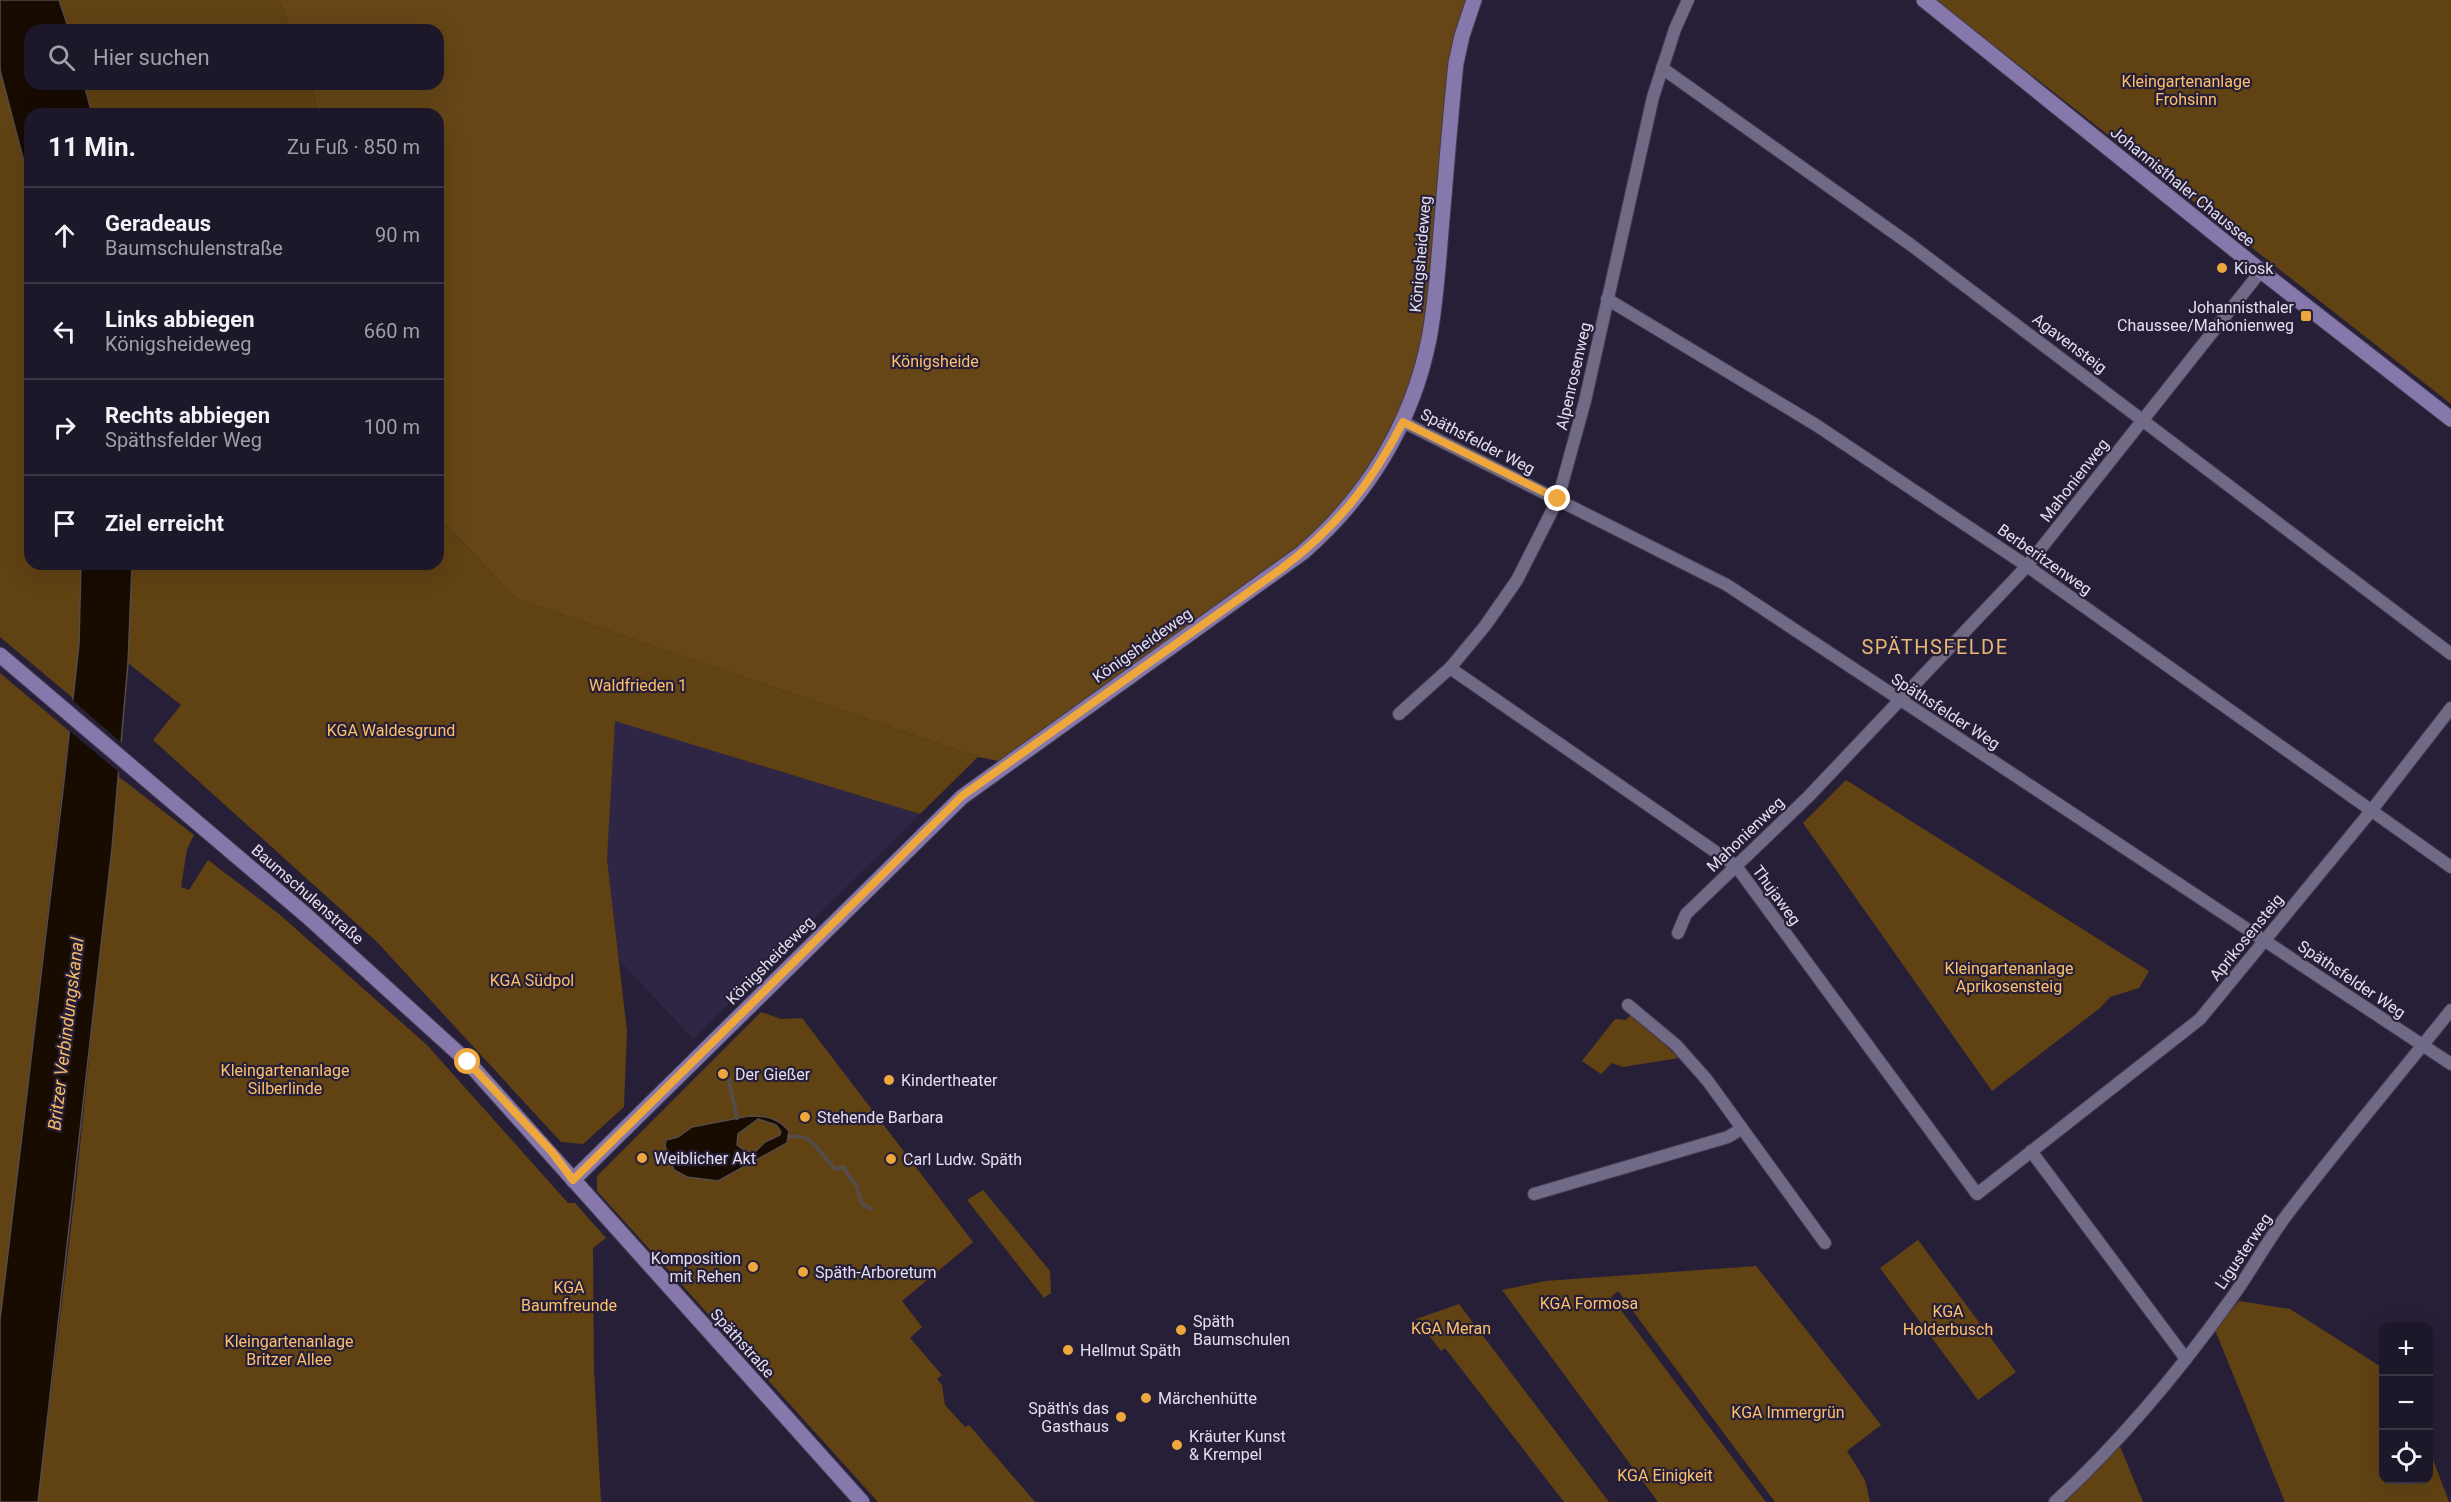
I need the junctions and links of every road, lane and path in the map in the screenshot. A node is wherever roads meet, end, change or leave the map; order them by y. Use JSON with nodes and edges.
{"nodes":[{"id":1,"x":1474,"y":0,"type":"edge"},
{"id":2,"x":1688,"y":0,"type":"edge"},
{"id":3,"x":1924,"y":0,"type":"edge"},
{"id":4,"x":1662,"y":68,"type":"junction"},
{"id":5,"x":2261,"y":271,"type":"junction"},
{"id":6,"x":1608,"y":299,"type":"junction"},
{"id":7,"x":2143,"y":419,"type":"junction"},
{"id":8,"x":2451,"y":419,"type":"edge"},
{"id":9,"x":1403,"y":422,"type":"junction"},
{"id":10,"x":1558,"y":499,"type":"junction"},
{"id":11,"x":2027,"y":566,"type":"junction"},
{"id":12,"x":2451,"y":654,"type":"edge"},
{"id":13,"x":0,"y":655,"type":"edge"},
{"id":14,"x":1450,"y":668,"type":"junction"},
{"id":15,"x":1901,"y":701,"type":"junction"},
{"id":16,"x":2451,"y":708,"type":"edge"},
{"id":17,"x":1400,"y":714,"type":"dead end"},
{"id":18,"x":2371,"y":811,"type":"junction"},
{"id":19,"x":1736,"y":866,"type":"junction"},
{"id":20,"x":2451,"y":867,"type":"edge"},
{"id":21,"x":1678,"y":933,"type":"dead end"},
{"id":22,"x":2264,"y":940,"type":"junction"},
{"id":23,"x":1628,"y":1005,"type":"dead end"},
{"id":24,"x":2451,"y":1010,"type":"edge"},
{"id":25,"x":2423,"y":1045,"type":"junction"},
{"id":26,"x":2451,"y":1064,"type":"edge"},
{"id":27,"x":1740,"y":1129,"type":"junction"},
{"id":28,"x":2031,"y":1151,"type":"junction"},
{"id":29,"x":573,"y":1180,"type":"junction"},
{"id":30,"x":1534,"y":1194,"type":"dead end"},
{"id":31,"x":1977,"y":1194,"type":"joint"},
{"id":32,"x":1825,"y":1243,"type":"dead end"},
{"id":33,"x":2186,"y":1359,"type":"junction"},
{"id":34,"x":862,"y":1502,"type":"edge"},
{"id":35,"x":2055,"y":1502,"type":"edge"}],
"edges":[{"from":1,"to":9,"type":"street","name":"Königsheideweg"},
{"from":2,"to":4,"type":"street","name":"Alpenrosenweg"},
{"from":3,"to":5,"type":"street","name":"Johannisthaler Chaussee"},
{"from":4,"to":6,"type":"street","name":"Alpenrosenweg"},
{"from":4,"to":7,"type":"street","name":"Agavensteig"},
{"from":5,"to":7,"type":"street","name":"Mahonienweg"},
{"from":5,"to":8,"type":"street","name":"Johannisthaler Chaussee"},
{"from":6,"to":10,"type":"street","name":"Alpenrosenweg"},
{"from":6,"to":11,"type":"street","name":"Berberitzenweg"},
{"from":7,"to":11,"type":"street","name":"Mahonienweg"},
{"from":7,"to":12,"type":"street","name":"Agavensteig"},
{"from":9,"to":10,"type":"street","name":"Späthsfelder Weg"},
{"from":9,"to":29,"type":"street","name":"Königsheideweg"},
{"from":10,"to":14,"type":"street","name":"Alpenrosenweg"},
{"from":10,"to":15,"type":"street","name":"Späthsfelder Weg"},
{"from":11,"to":15,"type":"street","name":"Mahonienweg"},
{"from":11,"to":18,"type":"street","name":"Berberitzenweg"},
{"from":13,"to":29,"type":"street","name":"Baumschulenstraße"},
{"from":14,"to":17,"type":"street","name":"Alpenrosenweg"},
{"from":14,"to":19,"type":"street","name":"Thujaweg"},
{"from":15,"to":19,"type":"street","name":"Mahonienweg"},
{"from":15,"to":22,"type":"street","name":"Späthsfelder Weg"},
{"from":16,"to":18,"type":"street","name":"Aprikosensteig"},
{"from":18,"to":20,"type":"street","name":"Berberitzenweg"},
{"from":18,"to":22,"type":"street","name":"Aprikosensteig"},
{"from":19,"to":21,"type":"street","name":"Mahonienweg"},
{"from":19,"to":31,"type":"street","name":"Thujaweg"},
{"from":22,"to":25,"type":"street","name":"Späthsfelder Weg"},
{"from":22,"to":28,"type":"street","name":"Aprikosensteig"},
{"from":23,"to":27,"type":"street"},
{"from":24,"to":25,"type":"street","name":"Ligusterweg"},
{"from":25,"to":26,"type":"street","name":"Späthsfelder Weg"},
{"from":25,"to":33,"type":"street","name":"Ligusterweg"},
{"from":27,"to":30,"type":"street"},
{"from":27,"to":32,"type":"street"},
{"from":28,"to":31,"type":"street","name":"Aprikosensteig"},
{"from":28,"to":33,"type":"street"},
{"from":29,"to":34,"type":"street","name":"Späthstraße"},
{"from":33,"to":35,"type":"street","name":"Ligusterweg"}]}
